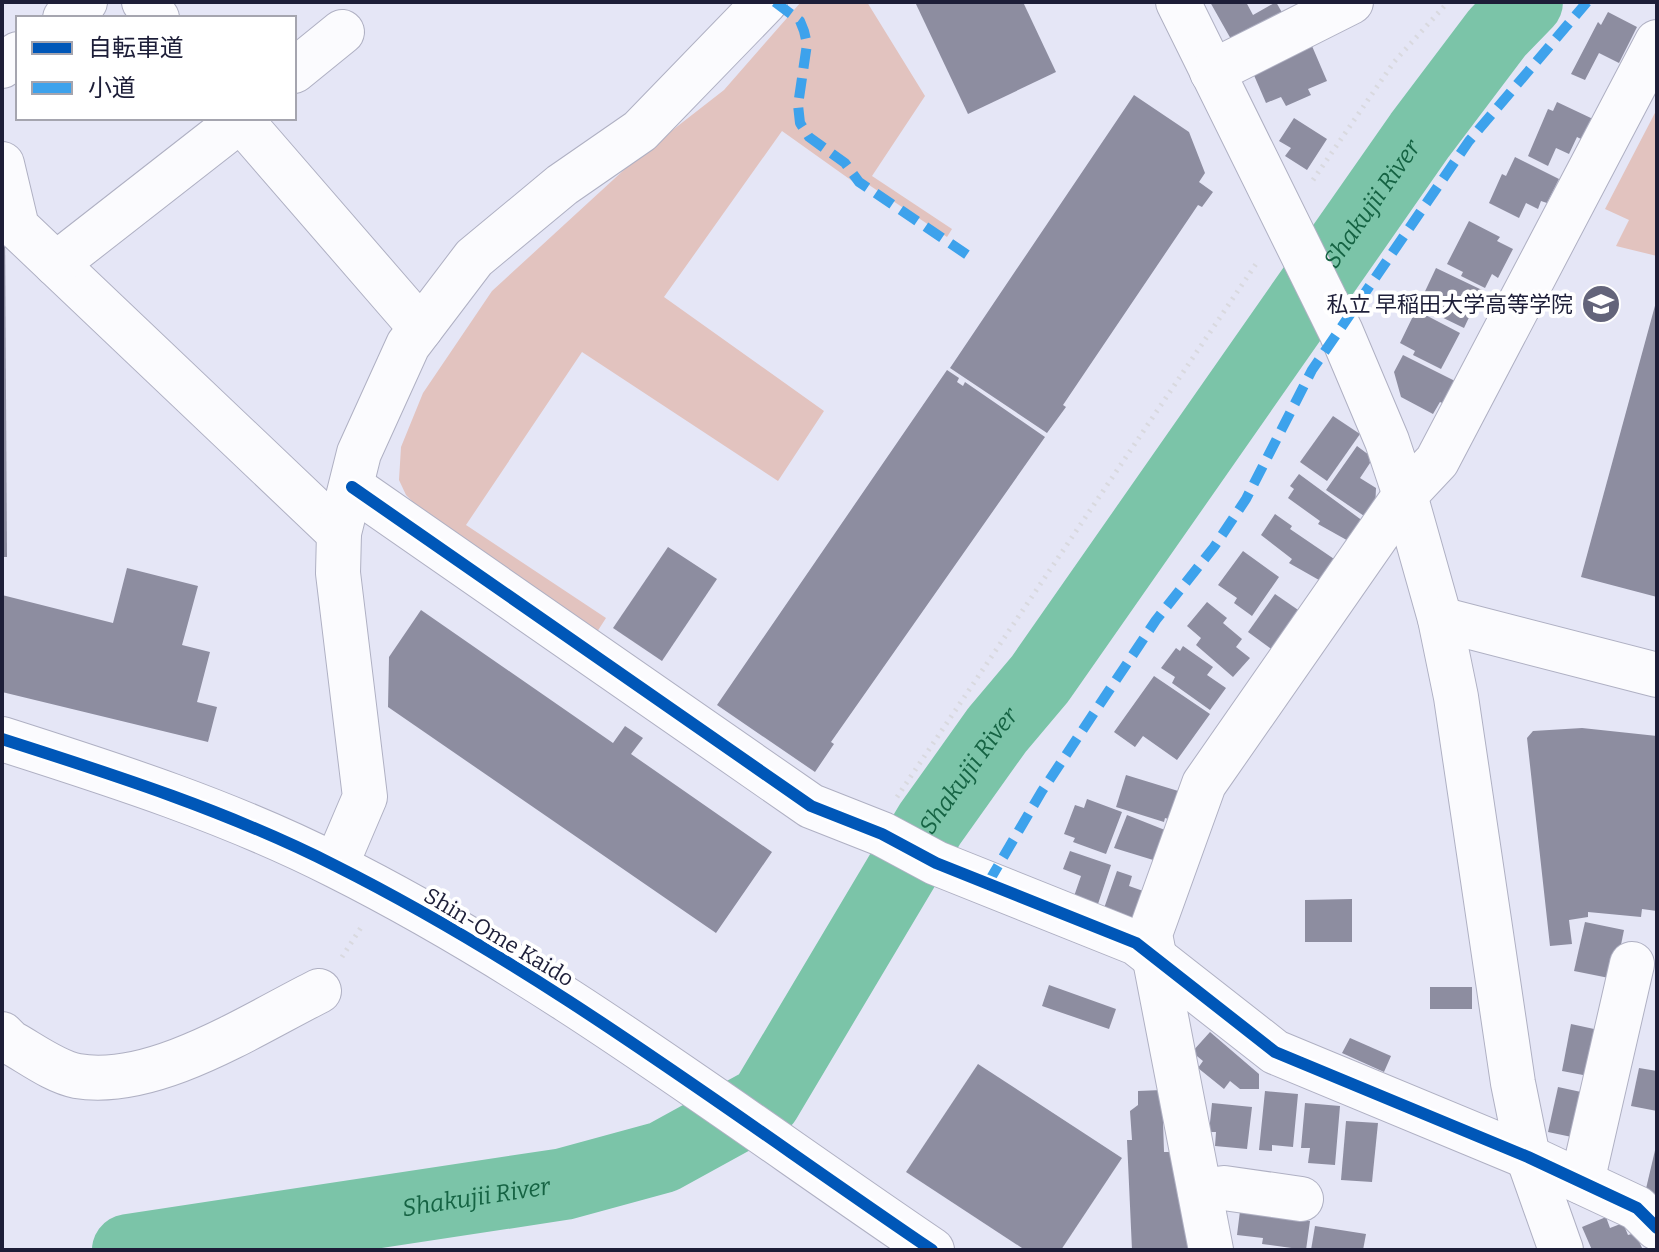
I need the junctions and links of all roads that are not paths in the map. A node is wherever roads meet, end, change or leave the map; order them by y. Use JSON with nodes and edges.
{"nodes":[{"id":1,"x":85,"y":2,"type":"edge"},
{"id":2,"x":765,"y":2,"type":"edge"},
{"id":3,"x":1178,"y":2,"type":"edge"},
{"id":4,"x":1351,"y":2,"type":"edge"},
{"id":5,"x":68,"y":16,"type":"edge"},
{"id":6,"x":342,"y":32,"type":"dead end"},
{"id":7,"x":1657,"y":42,"type":"edge"},
{"id":8,"x":296,"y":69,"type":"edge"},
{"id":9,"x":1212,"y":72,"type":"junction"},
{"id":10,"x":240,"y":120,"type":"edge"},
{"id":11,"x":242,"y":120,"type":"edge"},
{"id":12,"x":2,"y":164,"type":"edge"},
{"id":13,"x":56,"y":264,"type":"junction"},
{"id":14,"x":421,"y":328,"type":"junction"},
{"id":15,"x":352,"y":487,"type":"junction"},
{"id":16,"x":1405,"y":495,"type":"junction"},
{"id":17,"x":339,"y":533,"type":"junction"},
{"id":18,"x":1440,"y":619,"type":"junction"},
{"id":19,"x":1657,"y":675,"type":"edge"},
{"id":20,"x":2,"y":739,"type":"edge"},
{"id":21,"x":336,"y":865,"type":"junction"},
{"id":22,"x":1154,"y":954,"type":"junction"},
{"id":23,"x":1632,"y":964,"type":"dead end"},
{"id":24,"x":319,"y":991,"type":"dead end"},
{"id":25,"x":2,"y":1034,"type":"edge"},
{"id":26,"x":1528,"y":1157,"type":"junction"},
{"id":27,"x":1582,"y":1182,"type":"junction"},
{"id":28,"x":1200,"y":1191,"type":"junction"},
{"id":29,"x":1301,"y":1199,"type":"dead end"},
{"id":30,"x":1657,"y":1228,"type":"edge"},
{"id":31,"x":932,"y":1250,"type":"edge"},
{"id":32,"x":1211,"y":1250,"type":"edge"},
{"id":33,"x":1561,"y":1250,"type":"edge"}],
"edges":[{"from":1,"to":5,"type":"street"},
{"from":2,"to":14,"type":"street"},
{"from":3,"to":9,"type":"street"},
{"from":4,"to":9,"type":"street"},
{"from":6,"to":8,"type":"street"},
{"from":7,"to":16,"type":"street"},
{"from":9,"to":16,"type":"street"},
{"from":10,"to":13,"type":"street"},
{"from":11,"to":14,"type":"street"},
{"from":12,"to":13,"type":"street"},
{"from":13,"to":17,"type":"street"},
{"from":14,"to":15,"type":"street"},
{"from":15,"to":17,"type":"street"},
{"from":15,"to":22,"type":"street"},
{"from":16,"to":18,"type":"street"},
{"from":16,"to":22,"type":"street"},
{"from":17,"to":21,"type":"street"},
{"from":18,"to":19,"type":"street"},
{"from":18,"to":26,"type":"street"},
{"from":20,"to":21,"type":"street","name":"Shin-Ome Kaido"},
{"from":21,"to":31,"type":"street","name":"Shin-Ome Kaido"},
{"from":22,"to":26,"type":"street"},
{"from":22,"to":28,"type":"street"},
{"from":23,"to":27,"type":"street"},
{"from":24,"to":25,"type":"street"},
{"from":26,"to":27,"type":"street"},
{"from":26,"to":33,"type":"street"},
{"from":27,"to":30,"type":"street"},
{"from":28,"to":29,"type":"street"},
{"from":28,"to":32,"type":"street"}]}
